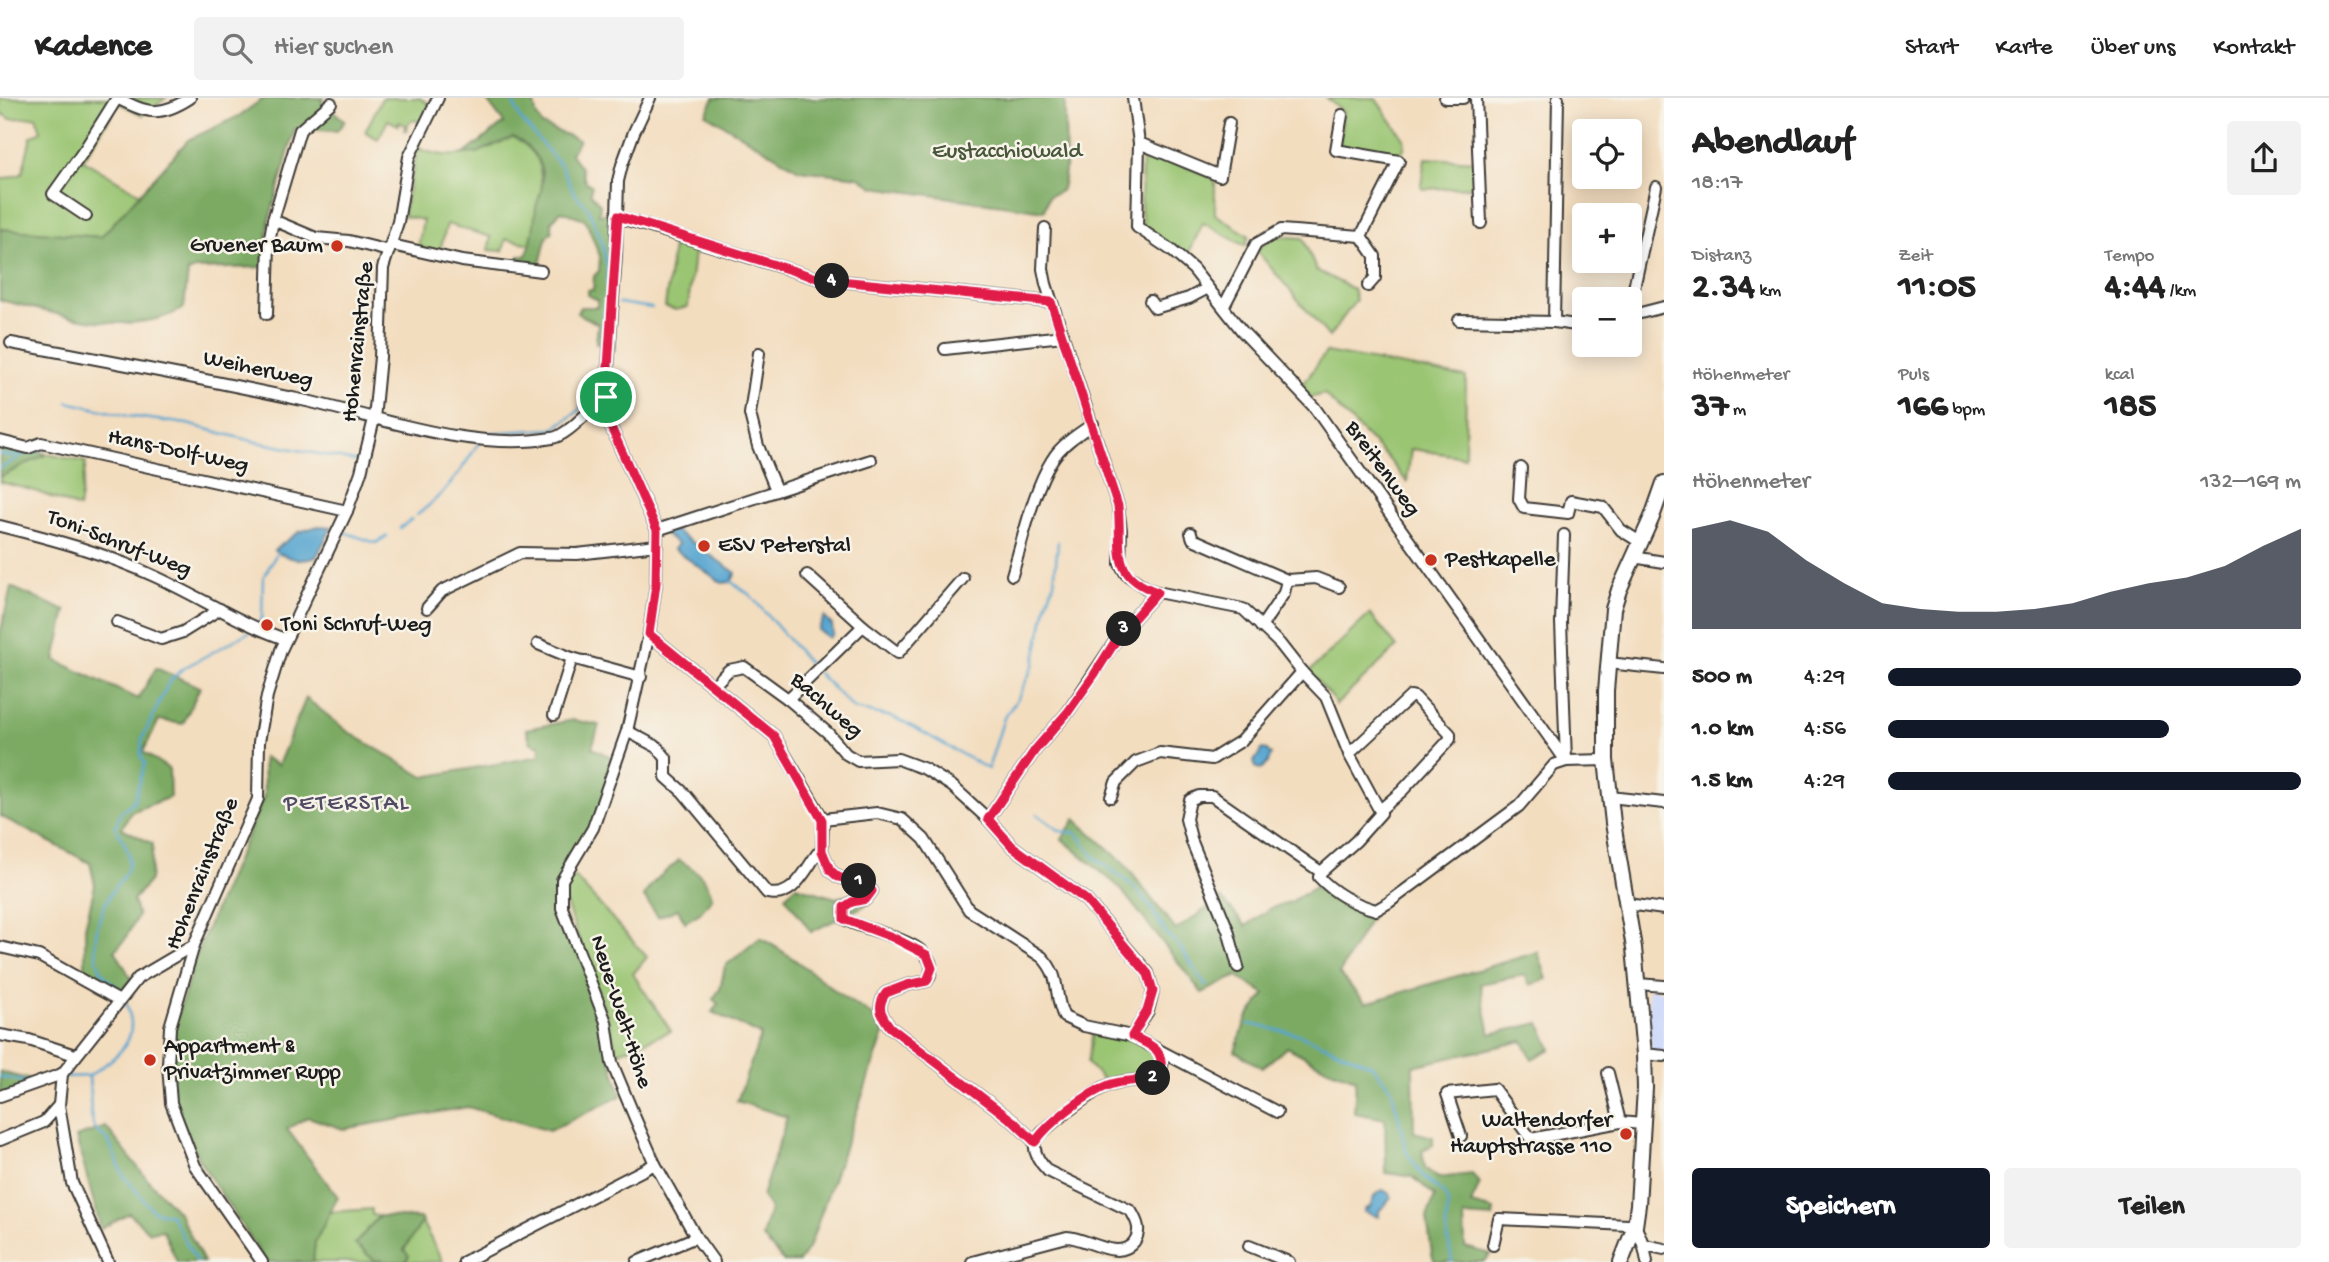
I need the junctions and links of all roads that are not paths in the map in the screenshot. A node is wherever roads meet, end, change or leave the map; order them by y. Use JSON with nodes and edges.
{"nodes":[{"id":1,"x":190,"y":98,"type":"edge"},
{"id":2,"x":438,"y":98,"type":"edge"},
{"id":3,"x":650,"y":98,"type":"edge"},
{"id":4,"x":1133,"y":98,"type":"edge"},
{"id":5,"x":1446,"y":98,"type":"edge"},
{"id":6,"x":1463,"y":98,"type":"edge"},
{"id":7,"x":1476,"y":98,"type":"edge"},
{"id":8,"x":1558,"y":98,"type":"edge"},
{"id":9,"x":331,"y":103,"type":"dead end"},
{"id":10,"x":1342,"y":115,"type":"dead end"},
{"id":11,"x":1229,"y":123,"type":"dead end"},
{"id":12,"x":1139,"y":144,"type":"junction"},
{"id":13,"x":1656,"y":187,"type":"dead end"},
{"id":14,"x":86,"y":216,"type":"dead end"},
{"id":15,"x":618,"y":216,"type":"junction"},
{"id":16,"x":274,"y":220,"type":"junction"},
{"id":17,"x":1481,"y":223,"type":"dead end"},
{"id":18,"x":1045,"y":228,"type":"dead end"},
{"id":19,"x":1361,"y":236,"type":"junction"},
{"id":20,"x":391,"y":248,"type":"junction"},
{"id":21,"x":541,"y":271,"type":"dead end"},
{"id":22,"x":1368,"y":286,"type":"dead end"},
{"id":23,"x":1635,"y":287,"type":"edge"},
{"id":24,"x":1208,"y":288,"type":"junction"},
{"id":25,"x":1150,"y":301,"type":"dead end"},
{"id":26,"x":1051,"y":302,"type":"junction"},
{"id":27,"x":1663,"y":303,"type":"edge"},
{"id":28,"x":1224,"y":306,"type":"junction"},
{"id":29,"x":1642,"y":310,"type":"edge"},
{"id":30,"x":267,"y":314,"type":"dead end"},
{"id":31,"x":1459,"y":320,"type":"dead end"},
{"id":32,"x":1554,"y":322,"type":"junction"},
{"id":33,"x":1572,"y":324,"type":"edge"},
{"id":34,"x":1063,"y":336,"type":"junction"},
{"id":35,"x":11,"y":342,"type":"dead end"},
{"id":36,"x":945,"y":349,"type":"dead end"},
{"id":37,"x":759,"y":353,"type":"dead end"},
{"id":38,"x":606,"y":397,"type":"junction"},
{"id":39,"x":374,"y":418,"type":"junction"},
{"id":40,"x":1093,"y":424,"type":"junction"},
{"id":41,"x":0,"y":441,"type":"edge"},
{"id":42,"x":871,"y":460,"type":"dead end"},
{"id":43,"x":1521,"y":468,"type":"dead end"},
{"id":44,"x":1664,"y":483,"type":"edge"},
{"id":45,"x":776,"y":490,"type":"junction"},
{"id":46,"x":347,"y":511,"type":"junction"},
{"id":47,"x":0,"y":526,"type":"edge"},
{"id":48,"x":657,"y":530,"type":"junction"},
{"id":49,"x":1191,"y":533,"type":"dead end"},
{"id":50,"x":1564,"y":534,"type":"dead end"},
{"id":51,"x":1640,"y":542,"type":"junction"},
{"id":52,"x":657,"y":545,"type":"junction"},
{"id":53,"x":1633,"y":557,"type":"junction"},
{"id":54,"x":1664,"y":562,"type":"edge"},
{"id":55,"x":807,"y":575,"type":"dead end"},
{"id":56,"x":1012,"y":575,"type":"dead end"},
{"id":57,"x":963,"y":578,"type":"dead end"},
{"id":58,"x":1287,"y":580,"type":"junction"},
{"id":59,"x":1339,"y":587,"type":"dead end"},
{"id":60,"x":1157,"y":592,"type":"junction"},
{"id":61,"x":427,"y":608,"type":"dead end"},
{"id":62,"x":220,"y":609,"type":"junction"},
{"id":63,"x":117,"y":622,"type":"dead end"},
{"id":64,"x":863,"y":626,"type":"junction"},
{"id":65,"x":1261,"y":626,"type":"junction"},
{"id":66,"x":649,"y":634,"type":"junction"},
{"id":67,"x":285,"y":639,"type":"junction"},
{"id":68,"x":538,"y":644,"type":"dead end"},
{"id":69,"x":572,"y":658,"type":"junction"},
{"id":70,"x":1608,"y":663,"type":"junction"},
{"id":71,"x":1664,"y":669,"type":"edge"},
{"id":72,"x":1302,"y":672,"type":"junction"},
{"id":73,"x":641,"y":677,"type":"junction"},
{"id":74,"x":714,"y":685,"type":"junction"},
{"id":75,"x":788,"y":699,"type":"junction"},
{"id":76,"x":554,"y":715,"type":"dead end"},
{"id":77,"x":628,"y":731,"type":"junction"},
{"id":78,"x":1349,"y":754,"type":"junction"},
{"id":79,"x":1606,"y":760,"type":"junction"},
{"id":80,"x":1566,"y":761,"type":"junction"},
{"id":81,"x":1111,"y":797,"type":"dead end"},
{"id":82,"x":1610,"y":797,"type":"junction"},
{"id":83,"x":1664,"y":803,"type":"edge"},
{"id":84,"x":1380,"y":810,"type":"junction"},
{"id":85,"x":988,"y":819,"type":"junction"},
{"id":86,"x":822,"y":820,"type":"junction"},
{"id":87,"x":822,"y":851,"type":"junction"},
{"id":88,"x":1321,"y":872,"type":"junction"},
{"id":89,"x":1627,"y":904,"type":"junction"},
{"id":90,"x":1664,"y":909,"type":"edge"},
{"id":91,"x":194,"y":945,"type":"junction"},
{"id":92,"x":0,"y":947,"type":"edge"},
{"id":93,"x":1238,"y":967,"type":"dead end"},
{"id":94,"x":1638,"y":984,"type":"junction"},
{"id":95,"x":1664,"y":986,"type":"edge"},
{"id":96,"x":118,"y":1000,"type":"junction"},
{"id":97,"x":0,"y":1035,"type":"edge"},
{"id":98,"x":1132,"y":1036,"type":"junction"},
{"id":99,"x":1157,"y":1050,"type":"junction"},
{"id":100,"x":1644,"y":1054,"type":"junction"},
{"id":101,"x":75,"y":1055,"type":"junction"},
{"id":102,"x":1664,"y":1056,"type":"edge"},
{"id":103,"x":1608,"y":1073,"type":"dead end"},
{"id":104,"x":62,"y":1074,"type":"junction"},
{"id":105,"x":0,"y":1096,"type":"edge"},
{"id":106,"x":59,"y":1105,"type":"junction"},
{"id":107,"x":1277,"y":1112,"type":"dead end"},
{"id":108,"x":1620,"y":1122,"type":"junction"},
{"id":109,"x":1642,"y":1124,"type":"junction"},
{"id":110,"x":1461,"y":1136,"type":"dead end"},
{"id":111,"x":0,"y":1140,"type":"edge"},
{"id":112,"x":1035,"y":1142,"type":"junction"},
{"id":113,"x":655,"y":1164,"type":"junction"},
{"id":114,"x":1635,"y":1226,"type":"junction"},
{"id":115,"x":696,"y":1237,"type":"junction"},
{"id":116,"x":1493,"y":1245,"type":"dead end"},
{"id":117,"x":1645,"y":1245,"type":"junction"},
{"id":118,"x":1249,"y":1246,"type":"dead end"},
{"id":119,"x":1664,"y":1249,"type":"edge"},
{"id":120,"x":107,"y":1262,"type":"edge"},
{"id":121,"x":262,"y":1262,"type":"edge"},
{"id":122,"x":464,"y":1262,"type":"edge"},
{"id":123,"x":637,"y":1262,"type":"edge"},
{"id":124,"x":714,"y":1262,"type":"edge"},
{"id":125,"x":971,"y":1262,"type":"edge"},
{"id":126,"x":1289,"y":1262,"type":"edge"},
{"id":127,"x":1621,"y":1262,"type":"edge"},
{"id":128,"x":1647,"y":1262,"type":"edge"}],
"edges":[{"from":1,"to":14,"type":"street"},
{"from":2,"to":20,"type":"street","name":"Hohenrainstraße"},
{"from":3,"to":15,"type":"street"},
{"from":4,"to":12,"type":"street"},
{"from":5,"to":6,"type":"street"},
{"from":7,"to":17,"type":"street"},
{"from":8,"to":32,"type":"street"},
{"from":9,"to":16,"type":"street"},
{"from":10,"to":19,"type":"street"},
{"from":11,"to":12,"type":"street"},
{"from":12,"to":24,"type":"street","name":"Breitenweg"},
{"from":13,"to":23,"type":"street"},
{"from":15,"to":26,"type":"street"},
{"from":15,"to":38,"type":"street"},
{"from":16,"to":20,"type":"street"},
{"from":16,"to":30,"type":"street"},
{"from":18,"to":26,"type":"street"},
{"from":19,"to":22,"type":"street"},
{"from":19,"to":28,"type":"street"},
{"from":20,"to":21,"type":"street","name":"Hohenrainstraße"},
{"from":20,"to":39,"type":"street","name":"Hohenrainstraße"},
{"from":24,"to":25,"type":"street"},
{"from":24,"to":28,"type":"street","name":"Breitenweg"},
{"from":26,"to":34,"type":"street"},
{"from":27,"to":29,"type":"street"},
{"from":28,"to":80,"type":"street","name":"Breitenweg"},
{"from":31,"to":32,"type":"street"},
{"from":32,"to":33,"type":"street"},
{"from":34,"to":36,"type":"street"},
{"from":34,"to":40,"type":"street"},
{"from":35,"to":39,"type":"street","name":"Weiherweg"},
{"from":37,"to":45,"type":"street"},
{"from":38,"to":39,"type":"street","name":"Weiherweg"},
{"from":38,"to":48,"type":"street"},
{"from":39,"to":46,"type":"street","name":"Hohenrainstraße"},
{"from":40,"to":56,"type":"street"},
{"from":40,"to":60,"type":"street"},
{"from":41,"to":46,"type":"street","name":"Hans-Dolf-Weg"},
{"from":42,"to":45,"type":"street"},
{"from":43,"to":51,"type":"street"},
{"from":44,"to":51,"type":"main road"},
{"from":45,"to":48,"type":"street"},
{"from":46,"to":67,"type":"street","name":"Hohenrainstraße"},
{"from":47,"to":62,"type":"street","name":"Toni-Schruf-Weg"},
{"from":48,"to":52,"type":"street","name":"Neue-Welt-Höhe"},
{"from":49,"to":58,"type":"street"},
{"from":50,"to":80,"type":"street"},
{"from":51,"to":53,"type":"main road"},
{"from":52,"to":61,"type":"street"},
{"from":52,"to":66,"type":"street","name":"Neue-Welt-Höhe"},
{"from":53,"to":54,"type":"street"},
{"from":53,"to":70,"type":"main road"},
{"from":55,"to":64,"type":"street"},
{"from":57,"to":64,"type":"street"},
{"from":58,"to":59,"type":"street"},
{"from":58,"to":65,"type":"street"},
{"from":60,"to":65,"type":"street"},
{"from":60,"to":85,"type":"street"},
{"from":62,"to":63,"type":"street"},
{"from":62,"to":67,"type":"street","name":"Toni-Schruf-Weg"},
{"from":64,"to":75,"type":"street"},
{"from":65,"to":72,"type":"street"},
{"from":66,"to":73,"type":"street","name":"Neue-Welt-Höhe"},
{"from":66,"to":74,"type":"street"},
{"from":67,"to":91,"type":"street","name":"Hohenrainstraße"},
{"from":68,"to":69,"type":"street"},
{"from":69,"to":73,"type":"street"},
{"from":69,"to":76,"type":"street"},
{"from":70,"to":71,"type":"street"},
{"from":70,"to":79,"type":"main road"},
{"from":72,"to":78,"type":"street"},
{"from":72,"to":81,"type":"street"},
{"from":73,"to":77,"type":"street","name":"Neue-Welt-Höhe"},
{"from":74,"to":75,"type":"street","name":"Bachweg"},
{"from":74,"to":86,"type":"street"},
{"from":75,"to":85,"type":"street","name":"Bachweg"},
{"from":77,"to":87,"type":"street"},
{"from":77,"to":113,"type":"street","name":"Neue-Welt-Höhe"},
{"from":78,"to":84,"type":"street"},
{"from":78,"to":84,"type":"street"},
{"from":79,"to":80,"type":"street"},
{"from":79,"to":82,"type":"main road"},
{"from":80,"to":88,"type":"street"},
{"from":82,"to":83,"type":"street"},
{"from":82,"to":89,"type":"main road"},
{"from":84,"to":88,"type":"street"},
{"from":85,"to":98,"type":"street","name":"Bachweg"},
{"from":86,"to":87,"type":"street"},
{"from":86,"to":98,"type":"street"},
{"from":87,"to":112,"type":"street"},
{"from":88,"to":93,"type":"street"},
{"from":89,"to":90,"type":"street"},
{"from":89,"to":94,"type":"main road"},
{"from":91,"to":96,"type":"street"},
{"from":91,"to":121,"type":"street","name":"Hohenrainstraße"},
{"from":92,"to":96,"type":"street"},
{"from":94,"to":95,"type":"street"},
{"from":94,"to":100,"type":"main road"},
{"from":96,"to":101,"type":"street"},
{"from":97,"to":101,"type":"street"},
{"from":98,"to":99,"type":"street"},
{"from":99,"to":107,"type":"street"},
{"from":99,"to":112,"type":"street"},
{"from":100,"to":102,"type":"street"},
{"from":100,"to":109,"type":"main road"},
{"from":101,"to":104,"type":"street"},
{"from":103,"to":108,"type":"street"},
{"from":104,"to":105,"type":"street"},
{"from":104,"to":106,"type":"street"},
{"from":106,"to":111,"type":"street"},
{"from":106,"to":120,"type":"street"},
{"from":108,"to":109,"type":"street"},
{"from":108,"to":110,"type":"street"},
{"from":109,"to":114,"type":"main road"},
{"from":112,"to":125,"type":"street"},
{"from":113,"to":115,"type":"street","name":"Neue-Welt-Höhe"},
{"from":113,"to":122,"type":"street"},
{"from":114,"to":116,"type":"street"},
{"from":114,"to":117,"type":"street"},
{"from":114,"to":127,"type":"main road"},
{"from":115,"to":123,"type":"street"},
{"from":115,"to":124,"type":"street","name":"Neue-Welt-Höhe"},
{"from":117,"to":119,"type":"street"},
{"from":117,"to":128,"type":"street"},
{"from":118,"to":126,"type":"street"}]}
